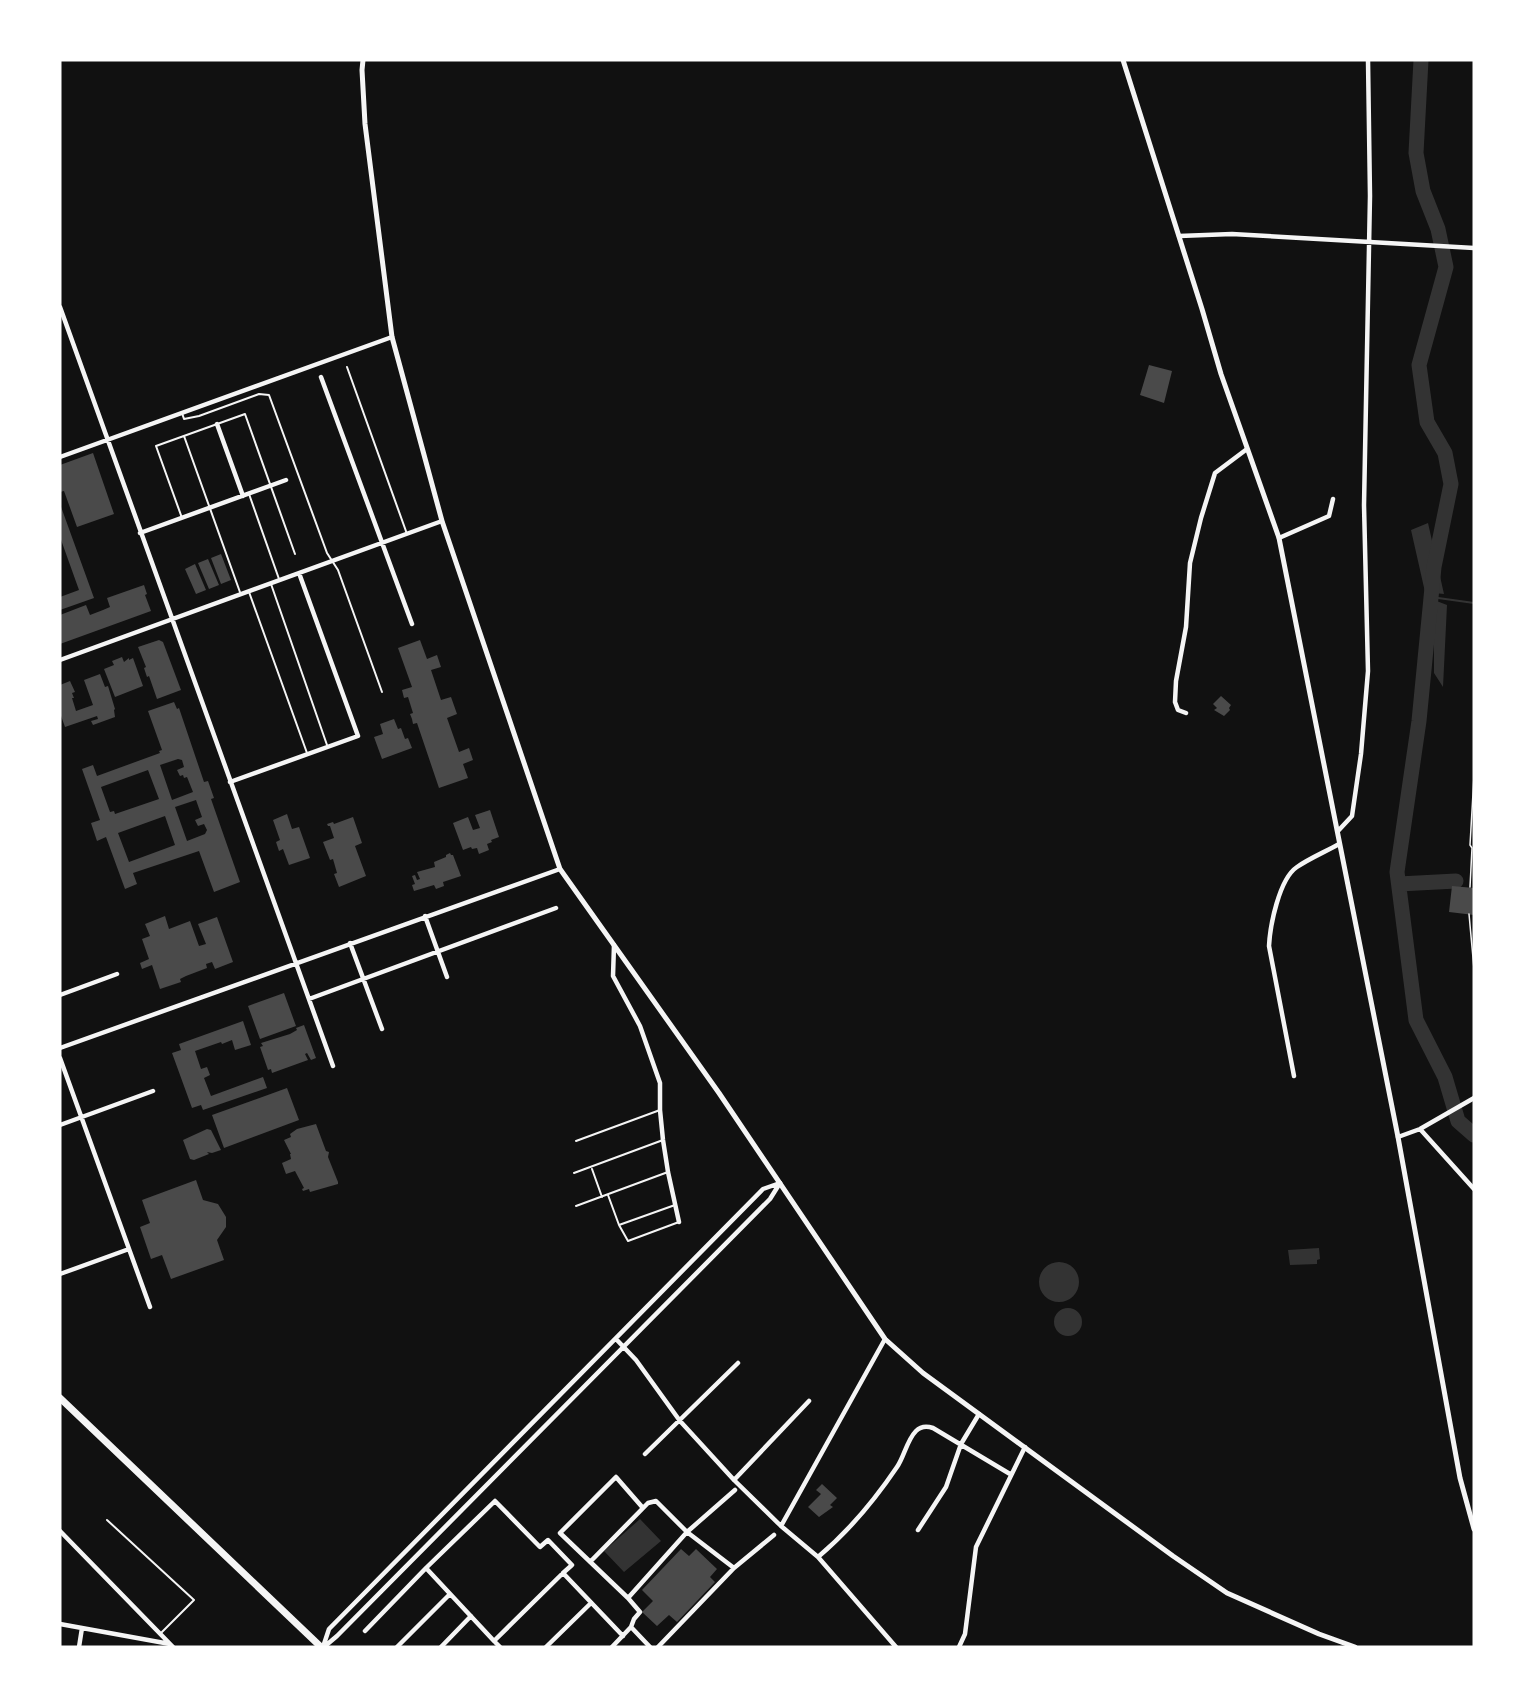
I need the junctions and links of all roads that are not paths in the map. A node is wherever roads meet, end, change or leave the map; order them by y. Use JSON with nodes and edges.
{"nodes":[{"id":1,"x":363,"y":60,"type":"edge"},
{"id":2,"x":1123,"y":60,"type":"edge"},
{"id":3,"x":1368,"y":60,"type":"edge"},
{"id":4,"x":1179,"y":236,"type":"junction"},
{"id":5,"x":1474,"y":248,"type":"edge"},
{"id":6,"x":60,"y":307,"type":"edge"},
{"id":7,"x":392,"y":336,"type":"junction"},
{"id":8,"x":347,"y":367,"type":"dead end"},
{"id":9,"x":321,"y":377,"type":"dead end"},
{"id":10,"x":182,"y":413,"type":"junction"},
{"id":11,"x":217,"y":424,"type":"junction"},
{"id":12,"x":184,"y":436,"type":"junction"},
{"id":13,"x":107,"y":440,"type":"junction"},
{"id":14,"x":1247,"y":449,"type":"junction"},
{"id":15,"x":60,"y":457,"type":"edge"},
{"id":16,"x":286,"y":480,"type":"dead end"},
{"id":17,"x":271,"y":486,"type":"junction"},
{"id":18,"x":246,"y":495,"type":"junction"},
{"id":19,"x":1333,"y":499,"type":"dead end"},
{"id":20,"x":210,"y":508,"type":"junction"},
{"id":21,"x":182,"y":518,"type":"junction"},
{"id":22,"x":442,"y":521,"type":"junction"},
{"id":23,"x":140,"y":533,"type":"junction"},
{"id":24,"x":407,"y":534,"type":"junction"},
{"id":25,"x":1279,"y":537,"type":"junction"},
{"id":26,"x":382,"y":543,"type":"junction"},
{"id":27,"x":295,"y":554,"type":"dead end"},
{"id":28,"x":332,"y":561,"type":"junction"},
{"id":29,"x":299,"y":573,"type":"junction"},
{"id":30,"x":280,"y":580,"type":"junction"},
{"id":31,"x":271,"y":584,"type":"junction"},
{"id":32,"x":249,"y":592,"type":"junction"},
{"id":33,"x":241,"y":595,"type":"junction"},
{"id":34,"x":171,"y":620,"type":"junction"},
{"id":35,"x":412,"y":624,"type":"dead end"},
{"id":36,"x":60,"y":660,"type":"edge"},
{"id":37,"x":382,"y":692,"type":"dead end"},
{"id":38,"x":1186,"y":713,"type":"dead end"},
{"id":39,"x":328,"y":747,"type":"junction"},
{"id":40,"x":308,"y":754,"type":"junction"},
{"id":41,"x":230,"y":782,"type":"junction"},
{"id":42,"x":1338,"y":831,"type":"junction"},
{"id":43,"x":1339,"y":844,"type":"junction"},
{"id":44,"x":560,"y":869,"type":"junction"},
{"id":45,"x":556,"y":908,"type":"dead end"},
{"id":46,"x":425,"y":916,"type":"junction"},
{"id":47,"x":350,"y":943,"type":"junction"},
{"id":48,"x":614,"y":945,"type":"junction"},
{"id":49,"x":439,"y":952,"type":"junction"},
{"id":50,"x":296,"y":963,"type":"junction"},
{"id":51,"x":117,"y":974,"type":"dead end"},
{"id":52,"x":447,"y":977,"type":"dead end"},
{"id":53,"x":364,"y":980,"type":"junction"},
{"id":54,"x":60,"y":995,"type":"edge"},
{"id":55,"x":309,"y":999,"type":"junction"},
{"id":56,"x":382,"y":1029,"type":"dead end"},
{"id":57,"x":60,"y":1048,"type":"edge"},
{"id":58,"x":60,"y":1058,"type":"edge"},
{"id":59,"x":333,"y":1066,"type":"dead end"},
{"id":60,"x":1294,"y":1076,"type":"dead end"},
{"id":61,"x":153,"y":1091,"type":"dead end"},
{"id":62,"x":1474,"y":1098,"type":"edge"},
{"id":63,"x":660,"y":1110,"type":"junction"},
{"id":64,"x":81,"y":1117,"type":"junction"},
{"id":65,"x":60,"y":1125,"type":"edge"},
{"id":66,"x":1420,"y":1129,"type":"junction"},
{"id":67,"x":1398,"y":1137,"type":"junction"},
{"id":68,"x":663,"y":1140,"type":"junction"},
{"id":69,"x":576,"y":1141,"type":"dead end"},
{"id":70,"x":592,"y":1168,"type":"junction"},
{"id":71,"x":668,"y":1172,"type":"junction"},
{"id":72,"x":574,"y":1173,"type":"dead end"},
{"id":73,"x":780,"y":1183,"type":"junction"},
{"id":74,"x":1474,"y":1189,"type":"edge"},
{"id":75,"x":608,"y":1195,"type":"junction"},
{"id":76,"x":602,"y":1197,"type":"junction"},
{"id":77,"x":675,"y":1205,"type":"junction"},
{"id":78,"x":576,"y":1206,"type":"dead end"},
{"id":79,"x":679,"y":1222,"type":"joint"},
{"id":80,"x":619,"y":1225,"type":"junction"},
{"id":81,"x":129,"y":1249,"type":"junction"},
{"id":82,"x":60,"y":1274,"type":"edge"},
{"id":83,"x":150,"y":1307,"type":"dead end"},
{"id":84,"x":616,"y":1339,"type":"junction"},
{"id":85,"x":885,"y":1339,"type":"junction"},
{"id":86,"x":624,"y":1347,"type":"junction"},
{"id":87,"x":738,"y":1363,"type":"dead end"},
{"id":88,"x":60,"y":1398,"type":"edge"},
{"id":89,"x":809,"y":1401,"type":"dead end"},
{"id":90,"x":979,"y":1414,"type":"junction"},
{"id":91,"x":680,"y":1421,"type":"junction"},
{"id":92,"x":961,"y":1444,"type":"junction"},
{"id":93,"x":1025,"y":1447,"type":"junction"},
{"id":94,"x":645,"y":1454,"type":"dead end"},
{"id":95,"x":1010,"y":1474,"type":"junction"},
{"id":96,"x":734,"y":1480,"type":"junction"},
{"id":97,"x":735,"y":1490,"type":"dead end"},
{"id":98,"x":643,"y":1508,"type":"junction"},
{"id":99,"x":107,"y":1520,"type":"dead end"},
{"id":100,"x":781,"y":1526,"type":"junction"},
{"id":101,"x":1474,"y":1529,"type":"edge"},
{"id":102,"x":918,"y":1530,"type":"dead end"},
{"id":103,"x":60,"y":1531,"type":"edge"},
{"id":104,"x":687,"y":1532,"type":"junction"},
{"id":105,"x":774,"y":1535,"type":"dead end"},
{"id":106,"x":818,"y":1557,"type":"junction"},
{"id":107,"x":590,"y":1562,"type":"junction"},
{"id":108,"x":426,"y":1568,"type":"junction"},
{"id":109,"x":734,"y":1568,"type":"junction"},
{"id":110,"x":563,"y":1573,"type":"junction"},
{"id":111,"x":450,"y":1594,"type":"junction"},
{"id":112,"x":628,"y":1598,"type":"junction"},
{"id":113,"x":591,"y":1603,"type":"junction"},
{"id":114,"x":471,"y":1616,"type":"junction"},
{"id":115,"x":60,"y":1624,"type":"edge"},
{"id":116,"x":631,"y":1627,"type":"junction"},
{"id":117,"x":82,"y":1628,"type":"junction"},
{"id":118,"x":365,"y":1631,"type":"dead end"},
{"id":119,"x":160,"y":1634,"type":"junction"},
{"id":120,"x":623,"y":1636,"type":"junction"},
{"id":121,"x":494,"y":1641,"type":"junction"},
{"id":122,"x":171,"y":1646,"type":"edge"},
{"id":123,"x":79,"y":1647,"type":"edge"},
{"id":124,"x":322,"y":1647,"type":"edge"},
{"id":125,"x":397,"y":1647,"type":"edge"},
{"id":126,"x":441,"y":1647,"type":"edge"},
{"id":127,"x":500,"y":1647,"type":"edge"},
{"id":128,"x":546,"y":1647,"type":"edge"},
{"id":129,"x":612,"y":1647,"type":"edge"},
{"id":130,"x":650,"y":1647,"type":"edge"},
{"id":131,"x":658,"y":1647,"type":"edge"},
{"id":132,"x":896,"y":1647,"type":"edge"},
{"id":133,"x":959,"y":1647,"type":"edge"},
{"id":134,"x":1355,"y":1647,"type":"edge"}],
"edges":[{"from":1,"to":7,"type":"street"},
{"from":2,"to":4,"type":"street"},
{"from":3,"to":42,"type":"street"},
{"from":4,"to":5,"type":"street"},
{"from":4,"to":14,"type":"street"},
{"from":6,"to":13,"type":"street"},
{"from":7,"to":10,"type":"street"},
{"from":7,"to":22,"type":"street"},
{"from":8,"to":24,"type":"lane"},
{"from":9,"to":26,"type":"street"},
{"from":10,"to":13,"type":"street"},
{"from":10,"to":28,"type":"lane"},
{"from":11,"to":12,"type":"lane"},
{"from":11,"to":17,"type":"lane"},
{"from":11,"to":18,"type":"street"},
{"from":12,"to":20,"type":"lane"},
{"from":12,"to":21,"type":"lane"},
{"from":13,"to":15,"type":"street"},
{"from":13,"to":23,"type":"street"},
{"from":14,"to":25,"type":"street"},
{"from":14,"to":38,"type":"street"},
{"from":16,"to":17,"type":"street"},
{"from":17,"to":18,"type":"street"},
{"from":17,"to":27,"type":"lane"},
{"from":18,"to":20,"type":"street"},
{"from":18,"to":30,"type":"lane"},
{"from":19,"to":25,"type":"street"},
{"from":20,"to":21,"type":"street"},
{"from":20,"to":33,"type":"lane"},
{"from":21,"to":23,"type":"street"},
{"from":22,"to":24,"type":"street"},
{"from":22,"to":44,"type":"street"},
{"from":23,"to":34,"type":"street"},
{"from":24,"to":26,"type":"street"},
{"from":25,"to":42,"type":"street"},
{"from":26,"to":28,"type":"street"},
{"from":26,"to":35,"type":"street"},
{"from":28,"to":29,"type":"street"},
{"from":28,"to":37,"type":"lane"},
{"from":29,"to":30,"type":"street"},
{"from":29,"to":39,"type":"street"},
{"from":30,"to":31,"type":"street"},
{"from":31,"to":32,"type":"street"},
{"from":31,"to":39,"type":"lane"},
{"from":32,"to":33,"type":"street"},
{"from":32,"to":40,"type":"lane"},
{"from":33,"to":34,"type":"street"},
{"from":34,"to":36,"type":"street"},
{"from":34,"to":41,"type":"street"},
{"from":39,"to":40,"type":"street"},
{"from":40,"to":41,"type":"street"},
{"from":41,"to":50,"type":"street"},
{"from":42,"to":43,"type":"street"},
{"from":43,"to":60,"type":"street"},
{"from":43,"to":67,"type":"street"},
{"from":44,"to":46,"type":"street"},
{"from":44,"to":48,"type":"street"},
{"from":45,"to":49,"type":"street"},
{"from":46,"to":47,"type":"street"},
{"from":46,"to":49,"type":"street"},
{"from":47,"to":50,"type":"street"},
{"from":47,"to":53,"type":"street"},
{"from":48,"to":63,"type":"street"},
{"from":48,"to":73,"type":"street"},
{"from":49,"to":52,"type":"street"},
{"from":49,"to":53,"type":"street"},
{"from":50,"to":55,"type":"street"},
{"from":50,"to":57,"type":"street"},
{"from":51,"to":54,"type":"street"},
{"from":53,"to":55,"type":"street"},
{"from":53,"to":56,"type":"street"},
{"from":55,"to":59,"type":"street"},
{"from":58,"to":64,"type":"street"},
{"from":61,"to":64,"type":"street"},
{"from":62,"to":66,"type":"street"},
{"from":63,"to":68,"type":"street"},
{"from":63,"to":69,"type":"lane"},
{"from":64,"to":65,"type":"street"},
{"from":64,"to":81,"type":"street"},
{"from":66,"to":67,"type":"street"},
{"from":66,"to":74,"type":"street"},
{"from":67,"to":101,"type":"street"},
{"from":68,"to":70,"type":"lane"},
{"from":68,"to":71,"type":"street"},
{"from":70,"to":72,"type":"lane"},
{"from":70,"to":76,"type":"lane"},
{"from":71,"to":75,"type":"lane"},
{"from":71,"to":77,"type":"street"},
{"from":73,"to":84,"type":"street"},
{"from":73,"to":85,"type":"street"},
{"from":73,"to":86,"type":"street"},
{"from":75,"to":76,"type":"lane"},
{"from":75,"to":80,"type":"lane"},
{"from":76,"to":78,"type":"lane"},
{"from":77,"to":79,"type":"street"},
{"from":77,"to":80,"type":"lane"},
{"from":79,"to":80,"type":"lane"},
{"from":81,"to":82,"type":"street"},
{"from":81,"to":83,"type":"street"},
{"from":84,"to":86,"type":"street"},
{"from":84,"to":124,"type":"street"},
{"from":85,"to":90,"type":"street"},
{"from":85,"to":100,"type":"street"},
{"from":86,"to":91,"type":"street"},
{"from":86,"to":124,"type":"street"},
{"from":87,"to":91,"type":"street"},
{"from":88,"to":124,"type":"main road"},
{"from":89,"to":96,"type":"street"},
{"from":90,"to":92,"type":"street"},
{"from":90,"to":93,"type":"street"},
{"from":91,"to":94,"type":"street"},
{"from":91,"to":96,"type":"street"},
{"from":92,"to":95,"type":"street"},
{"from":92,"to":102,"type":"street"},
{"from":92,"to":106,"type":"street"},
{"from":93,"to":95,"type":"street"},
{"from":93,"to":134,"type":"street"},
{"from":95,"to":133,"type":"street"},
{"from":96,"to":100,"type":"street"},
{"from":97,"to":104,"type":"street"},
{"from":98,"to":104,"type":"street"},
{"from":98,"to":107,"type":"street"},
{"from":98,"to":107,"type":"street"},
{"from":99,"to":119,"type":"lane"},
{"from":100,"to":106,"type":"street"},
{"from":103,"to":119,"type":"street"},
{"from":104,"to":109,"type":"street"},
{"from":104,"to":112,"type":"street"},
{"from":105,"to":109,"type":"street"},
{"from":106,"to":132,"type":"street"},
{"from":107,"to":112,"type":"street"},
{"from":108,"to":110,"type":"street"},
{"from":108,"to":111,"type":"street"},
{"from":108,"to":118,"type":"street"},
{"from":109,"to":131,"type":"street"},
{"from":110,"to":113,"type":"street"},
{"from":110,"to":121,"type":"street"},
{"from":111,"to":114,"type":"street"},
{"from":111,"to":125,"type":"street"},
{"from":112,"to":116,"type":"street"},
{"from":113,"to":120,"type":"street"},
{"from":113,"to":128,"type":"street"},
{"from":114,"to":121,"type":"street"},
{"from":114,"to":126,"type":"street"},
{"from":115,"to":117,"type":"street"},
{"from":116,"to":120,"type":"street"},
{"from":116,"to":130,"type":"street"},
{"from":117,"to":122,"type":"street"},
{"from":117,"to":123,"type":"street"},
{"from":119,"to":122,"type":"street"},
{"from":120,"to":129,"type":"street"},
{"from":121,"to":127,"type":"street"}]}
